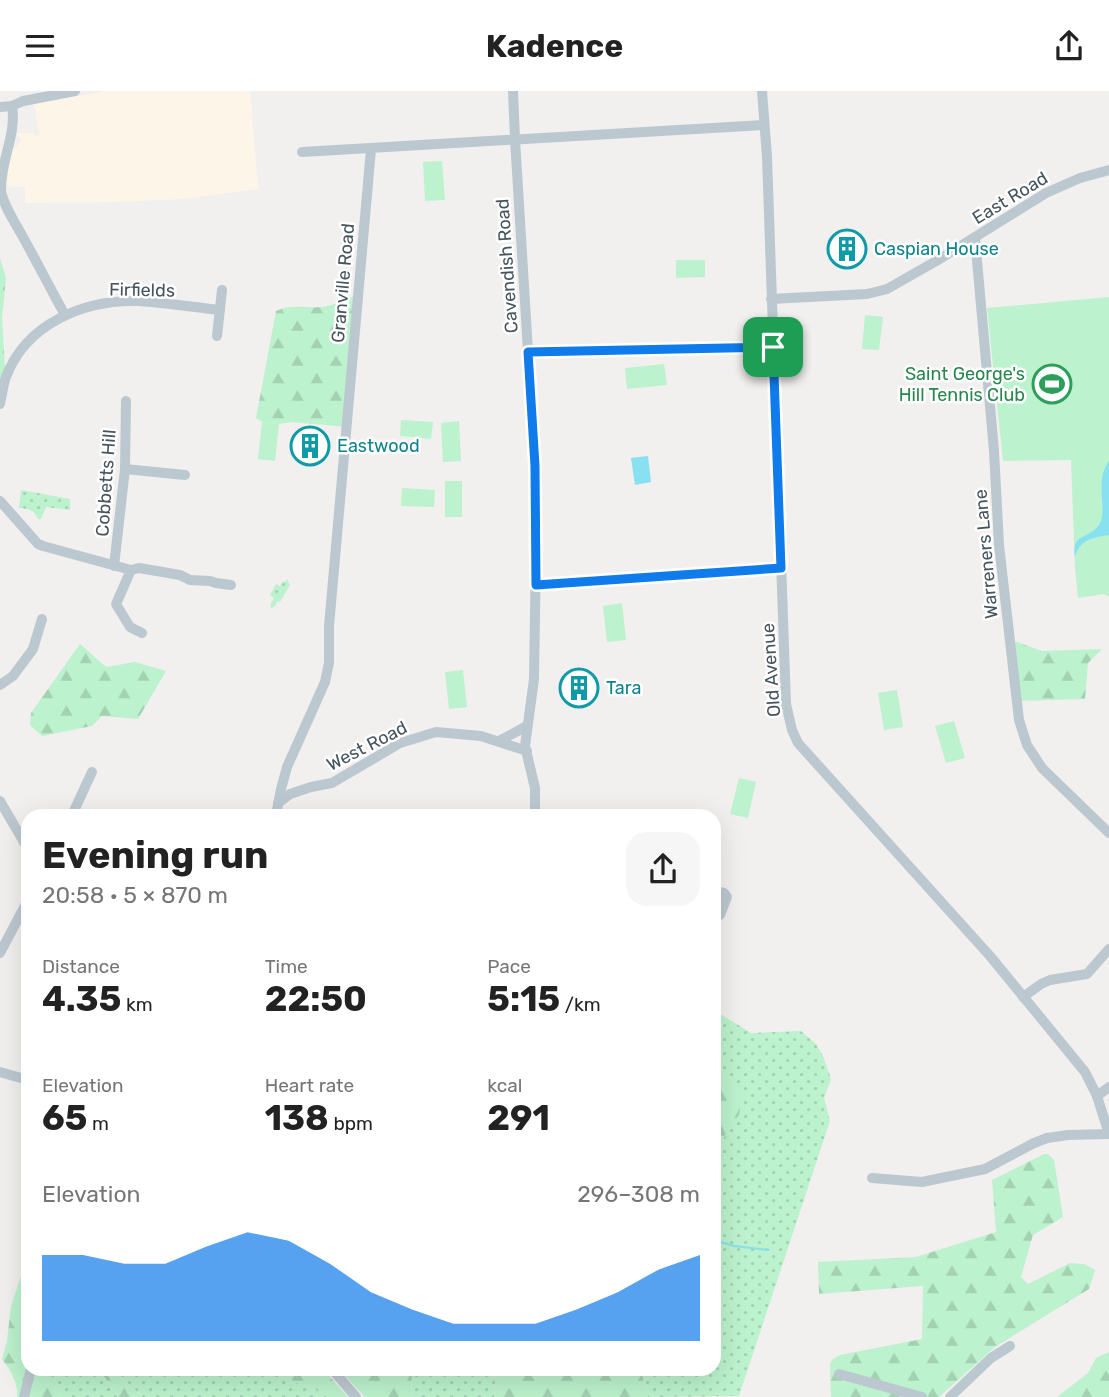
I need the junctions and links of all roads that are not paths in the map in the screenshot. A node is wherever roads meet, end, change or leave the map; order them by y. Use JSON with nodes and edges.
{"nodes":[{"id":1,"x":75,"y":91,"type":"edge"},
{"id":2,"x":513,"y":91,"type":"edge"},
{"id":3,"x":762,"y":91,"type":"edge"},
{"id":4,"x":12,"y":106,"type":"junction"},
{"id":5,"x":0,"y":107,"type":"edge"},
{"id":6,"x":764,"y":125,"type":"junction"},
{"id":7,"x":514,"y":139,"type":"junction"},
{"id":8,"x":371,"y":149,"type":"junction"},
{"id":9,"x":302,"y":152,"type":"dead end"},
{"id":10,"x":1109,"y":170,"type":"edge"},
{"id":11,"x":1,"y":191,"type":"edge"},
{"id":12,"x":975,"y":238,"type":"junction"},
{"id":13,"x":222,"y":290,"type":"dead end"},
{"id":14,"x":771,"y":299,"type":"junction"},
{"id":15,"x":220,"y":310,"type":"junction"},
{"id":16,"x":65,"y":315,"type":"junction"},
{"id":17,"x":217,"y":336,"type":"dead end"},
{"id":18,"x":773,"y":347,"type":"junction"},
{"id":19,"x":528,"y":352,"type":"junction"},
{"id":20,"x":127,"y":401,"type":"dead end"},
{"id":21,"x":0,"y":404,"type":"edge"},
{"id":22,"x":125,"y":469,"type":"junction"},
{"id":23,"x":185,"y":475,"type":"dead end"},
{"id":24,"x":0,"y":501,"type":"edge"},
{"id":25,"x":114,"y":566,"type":"junction"},
{"id":26,"x":781,"y":568,"type":"junction"},
{"id":27,"x":131,"y":570,"type":"junction"},
{"id":28,"x":231,"y":585,"type":"dead end"},
{"id":29,"x":536,"y":585,"type":"junction"},
{"id":30,"x":42,"y":619,"type":"dead end"},
{"id":31,"x":136,"y":633,"type":"dead end"},
{"id":32,"x":0,"y":685,"type":"edge"},
{"id":33,"x":527,"y":726,"type":"junction"},
{"id":34,"x":499,"y":741,"type":"junction"},
{"id":35,"x":527,"y":751,"type":"junction"},
{"id":36,"x":92,"y":772,"type":"dead end"},
{"id":37,"x":0,"y":801,"type":"edge"},
{"id":38,"x":278,"y":803,"type":"junction"},
{"id":39,"x":75,"y":809,"type":"edge"},
{"id":40,"x":277,"y":809,"type":"edge"},
{"id":41,"x":535,"y":809,"type":"edge"},
{"id":42,"x":1109,"y":833,"type":"edge"},
{"id":43,"x":21,"y":837,"type":"edge"},
{"id":44,"x":721,"y":892,"type":"edge"},
{"id":45,"x":721,"y":912,"type":"edge"},
{"id":46,"x":21,"y":914,"type":"edge"},
{"id":47,"x":1109,"y":949,"type":"edge"},
{"id":48,"x":0,"y":954,"type":"edge"},
{"id":49,"x":1023,"y":997,"type":"junction"},
{"id":50,"x":0,"y":1072,"type":"edge"},
{"id":51,"x":21,"y":1078,"type":"edge"},
{"id":52,"x":1109,"y":1087,"type":"edge"},
{"id":53,"x":1097,"y":1096,"type":"junction"},
{"id":54,"x":1109,"y":1134,"type":"edge"},
{"id":55,"x":872,"y":1178,"type":"dead end"},
{"id":56,"x":1010,"y":1346,"type":"dead end"},
{"id":57,"x":839,"y":1374,"type":"dead end"},
{"id":58,"x":29,"y":1376,"type":"edge"},
{"id":59,"x":338,"y":1376,"type":"edge"},
{"id":60,"x":24,"y":1397,"type":"edge"},
{"id":61,"x":356,"y":1397,"type":"edge"},
{"id":62,"x":922,"y":1397,"type":"edge"},
{"id":63,"x":950,"y":1397,"type":"edge"}],
"edges":[{"from":1,"to":4,"type":"street"},
{"from":2,"to":7,"type":"street","name":"Cavendish Road"},
{"from":3,"to":6,"type":"street","name":"Old Avenue"},
{"from":4,"to":5,"type":"street"},
{"from":4,"to":11,"type":"street"},
{"from":6,"to":7,"type":"street"},
{"from":6,"to":14,"type":"street","name":"Old Avenue"},
{"from":7,"to":8,"type":"street"},
{"from":7,"to":19,"type":"street","name":"Cavendish Road"},
{"from":8,"to":9,"type":"street"},
{"from":8,"to":38,"type":"street","name":"Granville Road"},
{"from":10,"to":12,"type":"street","name":"East Road"},
{"from":11,"to":16,"type":"street"},
{"from":12,"to":14,"type":"street","name":"East Road"},
{"from":12,"to":42,"type":"street","name":"Warreners Lane"},
{"from":13,"to":15,"type":"street"},
{"from":14,"to":18,"type":"street","name":"Old Avenue"},
{"from":15,"to":16,"type":"street","name":"Firfields"},
{"from":15,"to":17,"type":"street"},
{"from":16,"to":21,"type":"street","name":"Firfields"},
{"from":18,"to":19,"type":"street"},
{"from":18,"to":26,"type":"street","name":"Old Avenue"},
{"from":19,"to":29,"type":"street","name":"Cavendish Road"},
{"from":20,"to":22,"type":"street","name":"Cobbetts Hill"},
{"from":22,"to":23,"type":"street"},
{"from":22,"to":25,"type":"street","name":"Cobbetts Hill"},
{"from":24,"to":25,"type":"street","name":"Cobbetts Hill"},
{"from":25,"to":27,"type":"street","name":"Cobbetts Hill"},
{"from":26,"to":29,"type":"street"},
{"from":26,"to":49,"type":"street","name":"Old Avenue"},
{"from":27,"to":28,"type":"street","name":"Cobbetts Hill"},
{"from":27,"to":31,"type":"street"},
{"from":29,"to":33,"type":"street","name":"Cavendish Road"},
{"from":30,"to":32,"type":"street"},
{"from":33,"to":34,"type":"street"},
{"from":33,"to":35,"type":"street","name":"Cavendish Road"},
{"from":34,"to":35,"type":"street","name":"West Road"},
{"from":34,"to":38,"type":"street","name":"West Road"},
{"from":35,"to":41,"type":"street","name":"Cavendish Road"},
{"from":36,"to":39,"type":"street"},
{"from":37,"to":43,"type":"street"},
{"from":38,"to":40,"type":"street"},
{"from":44,"to":45,"type":"street"},
{"from":46,"to":48,"type":"street"},
{"from":47,"to":49,"type":"street"},
{"from":49,"to":53,"type":"street","name":"Old Avenue"},
{"from":50,"to":51,"type":"street"},
{"from":52,"to":53,"type":"street"},
{"from":53,"to":54,"type":"street","name":"Old Avenue"},
{"from":54,"to":55,"type":"street"},
{"from":56,"to":63,"type":"street"},
{"from":57,"to":62,"type":"street"},
{"from":58,"to":60,"type":"street"},
{"from":59,"to":61,"type":"street"}]}
